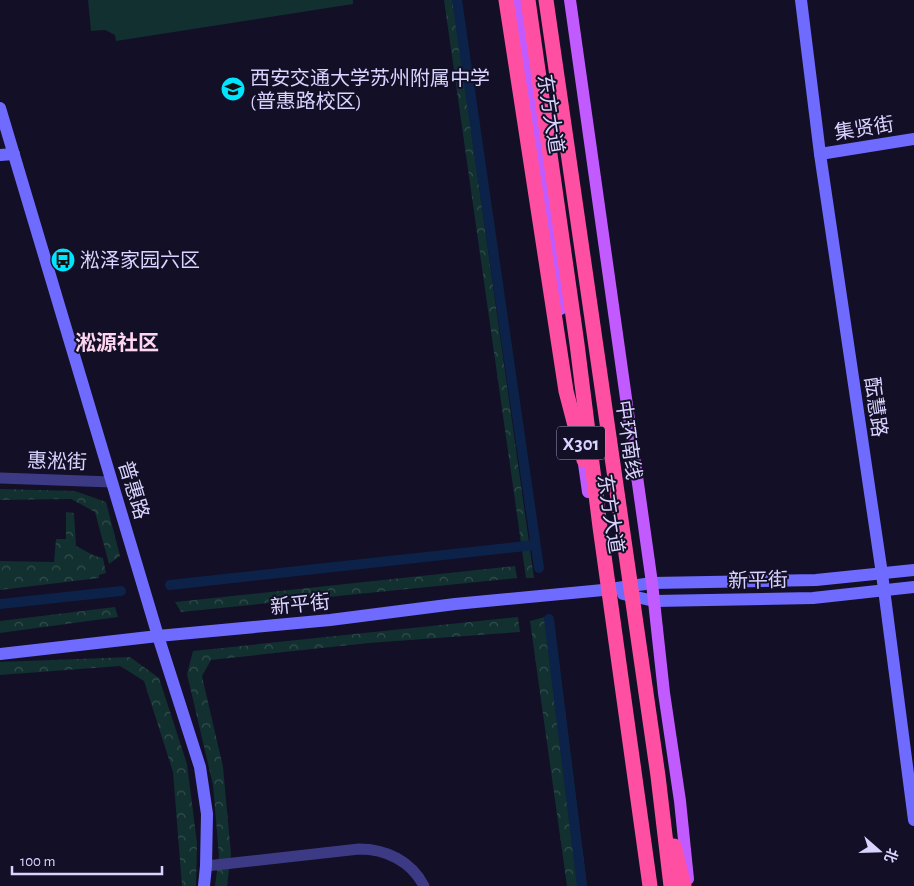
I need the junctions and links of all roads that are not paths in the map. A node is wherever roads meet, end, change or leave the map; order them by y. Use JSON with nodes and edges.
{"nodes":[{"id":1,"x":506,"y":0,"type":"edge"},
{"id":2,"x":514,"y":0,"type":"edge"},
{"id":3,"x":528,"y":0,"type":"edge"},
{"id":4,"x":546,"y":0,"type":"edge"},
{"id":5,"x":570,"y":0,"type":"edge"},
{"id":6,"x":801,"y":0,"type":"edge"},
{"id":7,"x":0,"y":108,"type":"edge"},
{"id":8,"x":914,"y":139,"type":"edge"},
{"id":9,"x":14,"y":154,"type":"junction"},
{"id":10,"x":820,"y":154,"type":"junction"},
{"id":11,"x":0,"y":155,"type":"edge"},
{"id":12,"x":0,"y":478,"type":"edge"},
{"id":13,"x":112,"y":482,"type":"junction"},
{"id":14,"x":600,"y":526,"type":"junction"},
{"id":15,"x":914,"y":570,"type":"edge"},
{"id":16,"x":882,"y":574,"type":"junction"},
{"id":17,"x":652,"y":584,"type":"junction"},
{"id":18,"x":914,"y":587,"type":"edge"},
{"id":19,"x":603,"y":590,"type":"junction"},
{"id":20,"x":884,"y":591,"type":"junction"},
{"id":21,"x":654,"y":600,"type":"junction"},
{"id":22,"x":158,"y":636,"type":"junction"},
{"id":23,"x":0,"y":654,"type":"edge"},
{"id":24,"x":658,"y":776,"type":"junction"},
{"id":25,"x":914,"y":820,"type":"edge"},
{"id":26,"x":206,"y":866,"type":"junction"},
{"id":27,"x":204,"y":886,"type":"edge"},
{"id":28,"x":424,"y":886,"type":"edge"},
{"id":29,"x":643,"y":886,"type":"edge"},
{"id":30,"x":650,"y":886,"type":"edge"},
{"id":31,"x":671,"y":886,"type":"edge"},
{"id":32,"x":684,"y":886,"type":"edge"},
{"id":33,"x":688,"y":886,"type":"edge"}],
"edges":[{"from":1,"to":14,"type":"highway"},
{"from":2,"to":19,"type":"main road","name":"东方大道","number":"X301"},
{"from":3,"to":14,"type":"highway","name":"中环南线"},
{"from":4,"to":24,"type":"highway","name":"中环南线"},
{"from":5,"to":17,"type":"main road","name":"东方大道","number":"X301"},
{"from":6,"to":10,"type":"main road","name":"酝慧路"},
{"from":7,"to":9,"type":"main road","name":"普惠路"},
{"from":8,"to":10,"type":"main road","name":"集贤街"},
{"from":9,"to":11,"type":"main road"},
{"from":9,"to":13,"type":"main road","name":"普惠路"},
{"from":10,"to":16,"type":"main road","name":"酝慧路"},
{"from":12,"to":13,"type":"street","name":"惠淞街"},
{"from":13,"to":22,"type":"main road","name":"普惠路"},
{"from":14,"to":30,"type":"highway","name":"中环南线"},
{"from":15,"to":16,"type":"main road","name":"新平街"},
{"from":16,"to":17,"type":"main road","name":"新平街"},
{"from":16,"to":20,"type":"main road","name":"酝慧路"},
{"from":17,"to":19,"type":"main road","name":"新平街"},
{"from":17,"to":21,"type":"main road","name":"东方大道","number":"X301"},
{"from":18,"to":20,"type":"main road","name":"新平街"},
{"from":19,"to":21,"type":"main road","name":"新平街"},
{"from":19,"to":22,"type":"main road","name":"新平街"},
{"from":19,"to":29,"type":"main road","name":"东方大道","number":"X301"},
{"from":20,"to":21,"type":"main road","name":"新平街"},
{"from":20,"to":25,"type":"main road","name":"酝慧路"},
{"from":21,"to":33,"type":"main road","name":"东方大道","number":"X301"},
{"from":22,"to":23,"type":"main road","name":"新平街"},
{"from":22,"to":26,"type":"main road","name":"普惠路"},
{"from":24,"to":31,"type":"highway","name":"中环南线"},
{"from":24,"to":32,"type":"highway"},
{"from":26,"to":27,"type":"main road","name":"普惠路"},
{"from":26,"to":28,"type":"street"}]}
